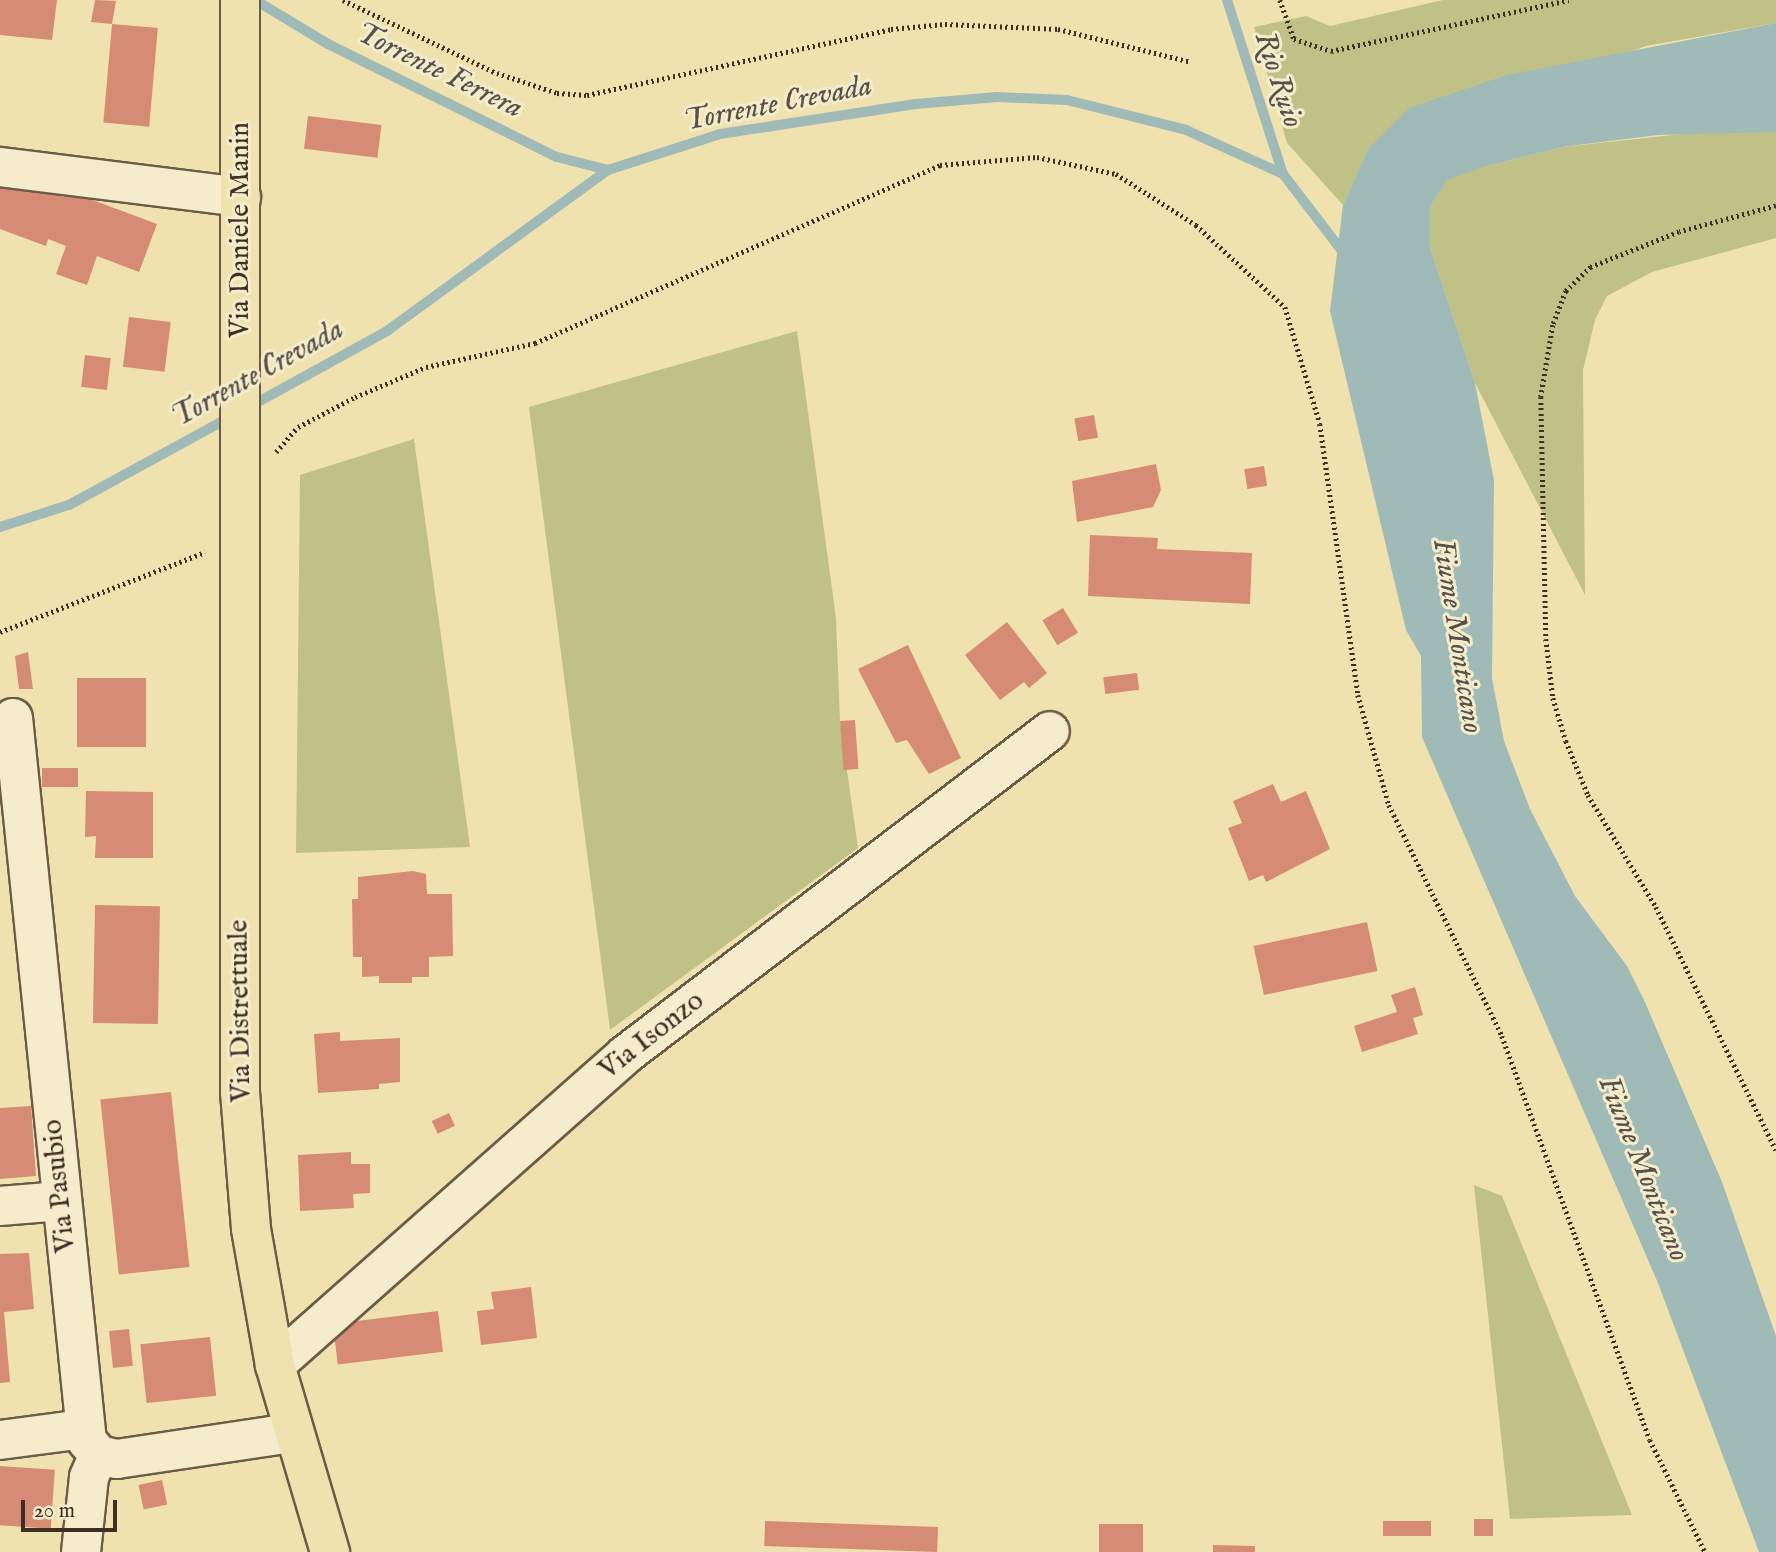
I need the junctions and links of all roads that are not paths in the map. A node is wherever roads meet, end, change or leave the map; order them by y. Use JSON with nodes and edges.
{"nodes":[{"id":1,"x":240,"y":0,"type":"edge"},
{"id":2,"x":0,"y":167,"type":"edge"},
{"id":3,"x":241,"y":197,"type":"junction"},
{"id":4,"x":257,"y":457,"type":"joint"},
{"id":5,"x":13,"y":718,"type":"dead end"},
{"id":6,"x":1050,"y":732,"type":"dead end"},
{"id":7,"x":14,"y":873,"type":"edge"},
{"id":8,"x":61,"y":1201,"type":"junction"},
{"id":9,"x":0,"y":1206,"type":"edge"},
{"id":10,"x":275,"y":1365,"type":"junction"},
{"id":11,"x":292,"y":1433,"type":"junction"},
{"id":12,"x":0,"y":1440,"type":"edge"},
{"id":13,"x":91,"y":1442,"type":"junction"},
{"id":14,"x":81,"y":1552,"type":"edge"},
{"id":15,"x":330,"y":1552,"type":"edge"}],
"edges":[{"from":1,"to":3,"type":"main road","name":"Via Daniele Manin"},
{"from":2,"to":3,"type":"street"},
{"from":3,"to":4,"type":"main road","name":"Via Daniele Manin"},
{"from":4,"to":10,"type":"main road","name":"Via Distrettuale"},
{"from":5,"to":7,"type":"street","name":"Via Pasubio"},
{"from":6,"to":10,"type":"street","name":"Via Isonzo"},
{"from":7,"to":8,"type":"street","name":"Via Pasubio"},
{"from":8,"to":9,"type":"street"},
{"from":8,"to":13,"type":"street","name":"Via Pasubio"},
{"from":10,"to":11,"type":"main road","name":"Via Distrettuale"},
{"from":11,"to":13,"type":"street"},
{"from":11,"to":15,"type":"main road","name":"Via Distrettuale"},
{"from":12,"to":13,"type":"street"},
{"from":13,"to":14,"type":"street"}]}
